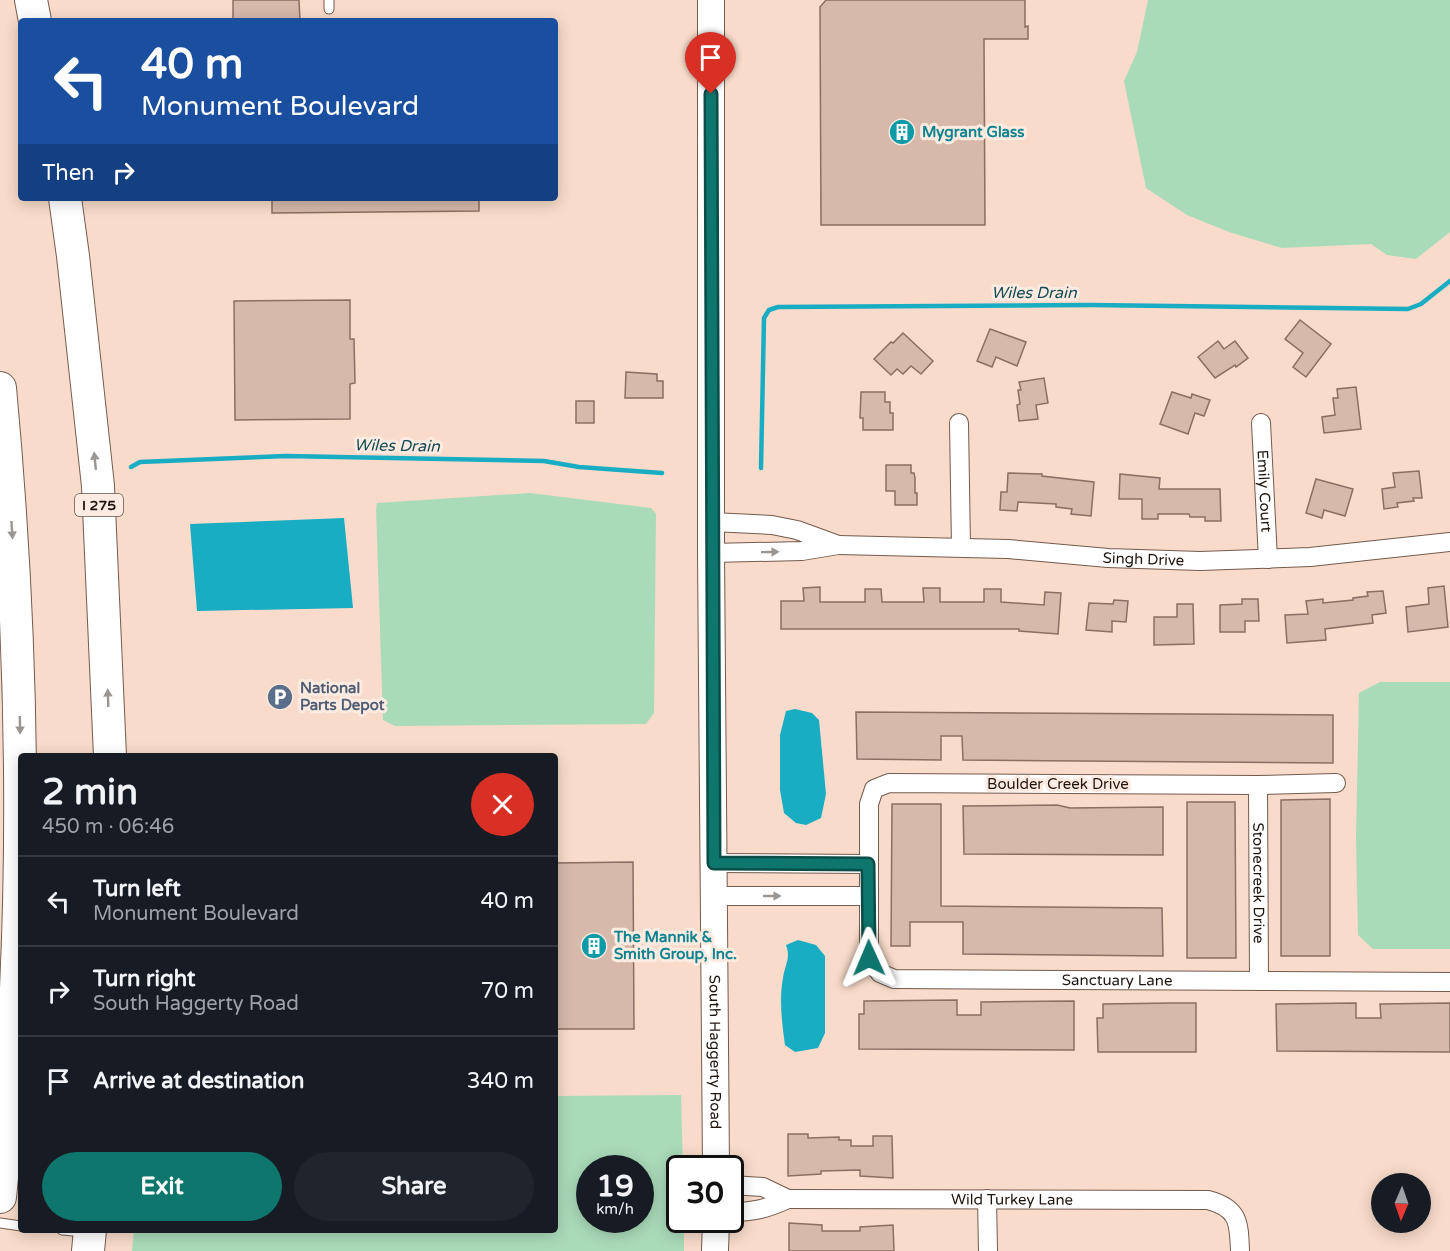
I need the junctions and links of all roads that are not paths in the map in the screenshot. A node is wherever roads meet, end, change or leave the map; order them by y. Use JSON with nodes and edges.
{"nodes":[{"id":1,"x":30,"y":0,"type":"edge"},
{"id":2,"x":40,"y":0,"type":"edge"},
{"id":3,"x":711,"y":0,"type":"edge"},
{"id":4,"x":34,"y":18,"type":"edge"},
{"id":5,"x":42,"y":18,"type":"edge"},
{"id":6,"x":65,"y":201,"type":"edge"},
{"id":7,"x":0,"y":388,"type":"edge"},
{"id":8,"x":959,"y":423,"type":"dead end"},
{"id":9,"x":1261,"y":423,"type":"dead end"},
{"id":10,"x":712,"y":522,"type":"junction"},
{"id":11,"x":1450,"y":542,"type":"edge"},
{"id":12,"x":838,"y":545,"type":"junction"},
{"id":13,"x":961,"y":547,"type":"junction"},
{"id":14,"x":711,"y":553,"type":"junction"},
{"id":15,"x":1268,"y":559,"type":"junction"},
{"id":16,"x":21,"y":753,"type":"edge"},
{"id":17,"x":110,"y":753,"type":"edge"},
{"id":18,"x":1336,"y":783,"type":"dead end"},
{"id":19,"x":1258,"y":785,"type":"junction"},
{"id":20,"x":714,"y":863,"type":"junction"},
{"id":21,"x":868,"y":880,"type":"junction"},
{"id":22,"x":714,"y":896,"type":"junction"},
{"id":23,"x":18,"y":939,"type":"edge"},
{"id":24,"x":1259,"y":981,"type":"junction"},
{"id":25,"x":1450,"y":982,"type":"edge"},
{"id":26,"x":716,"y":1155,"type":"edge"},
{"id":27,"x":744,"y":1186,"type":"edge"},
{"id":28,"x":0,"y":1197,"type":"edge"},
{"id":29,"x":788,"y":1199,"type":"junction"},
{"id":30,"x":987,"y":1199,"type":"junction"},
{"id":31,"x":744,"y":1212,"type":"edge"},
{"id":32,"x":0,"y":1223,"type":"edge"},
{"id":33,"x":18,"y":1226,"type":"edge"},
{"id":34,"x":716,"y":1233,"type":"edge"},
{"id":35,"x":715,"y":1251,"type":"edge"},
{"id":36,"x":987,"y":1251,"type":"edge"},
{"id":37,"x":1240,"y":1251,"type":"edge"}],
"edges":[{"from":1,"to":4,"type":"highway"},
{"from":2,"to":5,"type":"highway"},
{"from":3,"to":10,"type":"main road","name":"South Haggerty Road"},
{"from":17,"to":6,"type":"highway","number":"I 275","one_way":true},
{"from":7,"to":16,"type":"highway","one_way":true},
{"from":8,"to":13,"type":"street"},
{"from":9,"to":15,"type":"street","name":"Emily Court"},
{"from":10,"to":12,"type":"street","name":"Singh Drive"},
{"from":10,"to":14,"type":"main road","name":"South Haggerty Road"},
{"from":11,"to":15,"type":"street","name":"Singh Drive"},
{"from":12,"to":13,"type":"street","name":"Singh Drive"},
{"from":14,"to":12,"type":"street","name":"Singh Drive","one_way":true},
{"from":13,"to":15,"type":"street","name":"Singh Drive"},
{"from":14,"to":20,"type":"main road","name":"South Haggerty Road"},
{"from":18,"to":19,"type":"street","name":"Boulder Creek Drive"},
{"from":19,"to":21,"type":"street","name":"Boulder Creek Drive"},
{"from":19,"to":24,"type":"street","name":"Stonecreek Drive"},
{"from":20,"to":21,"type":"street"},
{"from":20,"to":22,"type":"main road","name":"South Haggerty Road"},
{"from":22,"to":21,"type":"street","one_way":true},
{"from":21,"to":24,"type":"street","name":"Sanctuary Lane"},
{"from":22,"to":26,"type":"main road","name":"South Haggerty Road"},
{"from":23,"to":28,"type":"highway","one_way":true},
{"from":24,"to":25,"type":"street","name":"Sanctuary Lane"},
{"from":27,"to":29,"type":"street","name":"Wild Turkey Lane"},
{"from":29,"to":30,"type":"street","name":"Wild Turkey Lane"},
{"from":29,"to":31,"type":"street","name":"Wild Turkey Lane"},
{"from":30,"to":36,"type":"street"},
{"from":30,"to":37,"type":"street","name":"Wild Turkey Lane"},
{"from":32,"to":33,"type":"lane"},
{"from":34,"to":35,"type":"main road"}]}
